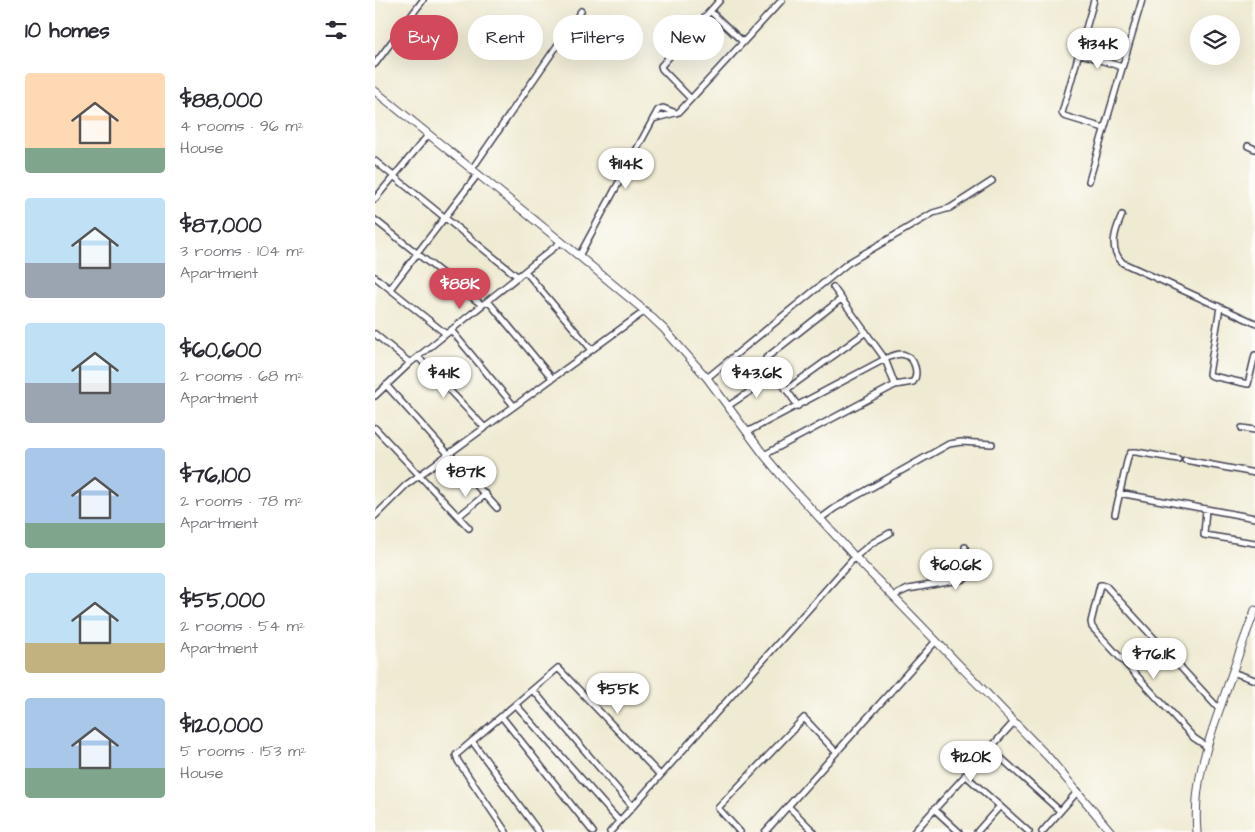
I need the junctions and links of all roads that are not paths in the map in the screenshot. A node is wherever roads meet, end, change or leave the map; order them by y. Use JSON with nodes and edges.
{"nodes":[{"id":1,"x":423,"y":0,"type":"edge"},
{"id":2,"x":720,"y":0,"type":"edge"},
{"id":3,"x":782,"y":0,"type":"edge"},
{"id":4,"x":1094,"y":0,"type":"edge"},
{"id":5,"x":1142,"y":0,"type":"edge"},
{"id":6,"x":581,"y":11,"type":"dead end"},
{"id":7,"x":710,"y":11,"type":"junction"},
{"id":8,"x":743,"y":42,"type":"junction"},
{"id":9,"x":1078,"y":54,"type":"junction"},
{"id":10,"x":375,"y":64,"type":"edge"},
{"id":11,"x":1123,"y":67,"type":"junction"},
{"id":12,"x":375,"y":90,"type":"edge"},
{"id":13,"x":691,"y":99,"type":"junction"},
{"id":14,"x":675,"y":113,"type":"junction"},
{"id":15,"x":653,"y":119,"type":"junction"},
{"id":16,"x":1104,"y":128,"type":"junction"},
{"id":17,"x":429,"y":134,"type":"junction"},
{"id":18,"x":1248,"y":146,"type":"dead end"},
{"id":19,"x":1255,"y":149,"type":"edge"},
{"id":20,"x":375,"y":161,"type":"edge"},
{"id":21,"x":475,"y":172,"type":"junction"},
{"id":22,"x":393,"y":176,"type":"junction"},
{"id":23,"x":1089,"y":181,"type":"dead end"},
{"id":24,"x":992,"y":182,"type":"dead end"},
{"id":25,"x":375,"y":199,"type":"edge"},
{"id":26,"x":1122,"y":215,"type":"dead end"},
{"id":27,"x":445,"y":218,"type":"junction"},
{"id":28,"x":375,"y":220,"type":"edge"},
{"id":29,"x":561,"y":242,"type":"junction"},
{"id":30,"x":417,"y":253,"type":"junction"},
{"id":31,"x":579,"y":256,"type":"junction"},
{"id":32,"x":525,"y":271,"type":"junction"},
{"id":33,"x":375,"y":277,"type":"edge"},
{"id":34,"x":518,"y":277,"type":"junction"},
{"id":35,"x":833,"y":287,"type":"dead end"},
{"id":36,"x":390,"y":289,"type":"junction"},
{"id":37,"x":841,"y":299,"type":"junction"},
{"id":38,"x":488,"y":301,"type":"junction"},
{"id":39,"x":482,"y":305,"type":"junction"},
{"id":40,"x":1220,"y":307,"type":"junction"},
{"id":41,"x":645,"y":311,"type":"junction"},
{"id":42,"x":1255,"y":323,"type":"edge"},
{"id":43,"x":451,"y":330,"type":"junction"},
{"id":44,"x":866,"y":332,"type":"junction"},
{"id":45,"x":375,"y":334,"type":"edge"},
{"id":46,"x":446,"y":334,"type":"junction"},
{"id":47,"x":591,"y":350,"type":"junction"},
{"id":48,"x":1255,"y":354,"type":"edge"},
{"id":49,"x":418,"y":356,"type":"junction"},
{"id":50,"x":885,"y":359,"type":"junction"},
{"id":51,"x":410,"y":363,"type":"junction"},
{"id":52,"x":775,"y":375,"type":"junction"},
{"id":53,"x":552,"y":378,"type":"junction"},
{"id":54,"x":707,"y":378,"type":"junction"},
{"id":55,"x":386,"y":385,"type":"junction"},
{"id":56,"x":895,"y":385,"type":"junction"},
{"id":57,"x":786,"y":390,"type":"junction"},
{"id":58,"x":375,"y":396,"type":"edge"},
{"id":59,"x":514,"y":406,"type":"junction"},
{"id":60,"x":728,"y":406,"type":"junction"},
{"id":61,"x":798,"y":406,"type":"junction"},
{"id":62,"x":375,"y":428,"type":"edge"},
{"id":63,"x":485,"y":428,"type":"junction"},
{"id":64,"x":1242,"y":428,"type":"dead end"},
{"id":65,"x":1255,"y":430,"type":"edge"},
{"id":66,"x":747,"y":432,"type":"junction"},
{"id":67,"x":992,"y":444,"type":"dead end"},
{"id":68,"x":449,"y":454,"type":"junction"},
{"id":69,"x":764,"y":455,"type":"junction"},
{"id":70,"x":1178,"y":459,"type":"dead end"},
{"id":71,"x":1185,"y":460,"type":"dead end"},
{"id":72,"x":1255,"y":473,"type":"edge"},
{"id":73,"x":420,"y":475,"type":"junction"},
{"id":74,"x":1119,"y":493,"type":"junction"},
{"id":75,"x":486,"y":494,"type":"junction"},
{"id":76,"x":497,"y":508,"type":"dead end"},
{"id":77,"x":1206,"y":509,"type":"junction"},
{"id":78,"x":1115,"y":514,"type":"dead end"},
{"id":79,"x":375,"y":516,"type":"edge"},
{"id":80,"x":459,"y":516,"type":"junction"},
{"id":81,"x":1255,"y":518,"type":"edge"},
{"id":82,"x":820,"y":519,"type":"junction"},
{"id":83,"x":469,"y":528,"type":"dead end"},
{"id":84,"x":891,"y":533,"type":"dead end"},
{"id":85,"x":1255,"y":543,"type":"edge"},
{"id":86,"x":965,"y":547,"type":"dead end"},
{"id":87,"x":855,"y":557,"type":"junction"},
{"id":88,"x":893,"y":596,"type":"junction"},
{"id":89,"x":1255,"y":610,"type":"edge"},
{"id":90,"x":936,"y":641,"type":"junction"},
{"id":91,"x":1158,"y":644,"type":"junction"},
{"id":92,"x":1131,"y":668,"type":"junction"},
{"id":93,"x":1232,"y":672,"type":"junction"},
{"id":94,"x":1255,"y":680,"type":"edge"},
{"id":95,"x":533,"y":690,"type":"junction"},
{"id":96,"x":516,"y":704,"type":"junction"},
{"id":97,"x":1219,"y":710,"type":"junction"},
{"id":98,"x":502,"y":716,"type":"junction"},
{"id":99,"x":1014,"y":722,"type":"junction"},
{"id":100,"x":472,"y":741,"type":"junction"},
{"id":101,"x":1206,"y":746,"type":"junction"},
{"id":102,"x":990,"y":748,"type":"junction"},
{"id":103,"x":836,"y":752,"type":"junction"},
{"id":104,"x":660,"y":775,"type":"junction"},
{"id":105,"x":965,"y":775,"type":"junction"},
{"id":106,"x":1078,"y":791,"type":"junction"},
{"id":107,"x":632,"y":806,"type":"junction"},
{"id":108,"x":788,"y":806,"type":"junction"},
{"id":109,"x":1000,"y":806,"type":"junction"},
{"id":110,"x":934,"y":809,"type":"junction"},
{"id":111,"x":1060,"y":811,"type":"junction"},
{"id":112,"x":619,"y":821,"type":"junction"},
{"id":113,"x":1109,"y":831,"type":"edge"},
{"id":114,"x":507,"y":832,"type":"edge"},
{"id":115,"x":539,"y":832,"type":"edge"},
{"id":116,"x":593,"y":832,"type":"edge"},
{"id":117,"x":610,"y":832,"type":"edge"},
{"id":118,"x":740,"y":832,"type":"edge"},
{"id":119,"x":765,"y":832,"type":"edge"},
{"id":120,"x":814,"y":832,"type":"edge"},
{"id":121,"x":915,"y":832,"type":"edge"},
{"id":122,"x":959,"y":832,"type":"edge"},
{"id":123,"x":977,"y":832,"type":"edge"},
{"id":124,"x":1029,"y":832,"type":"edge"},
{"id":125,"x":1042,"y":832,"type":"edge"},
{"id":126,"x":1197,"y":832,"type":"edge"}],
"edges":[{"from":1,"to":10,"type":"street"},
{"from":2,"to":7,"type":"street"},
{"from":3,"to":8,"type":"street"},
{"from":4,"to":9,"type":"street"},
{"from":5,"to":11,"type":"street"},
{"from":6,"to":21,"type":"street"},
{"from":7,"to":8,"type":"street"},
{"from":7,"to":13,"type":"street"},
{"from":8,"to":13,"type":"street"},
{"from":9,"to":11,"type":"street"},
{"from":9,"to":16,"type":"street"},
{"from":11,"to":16,"type":"street"},
{"from":12,"to":17,"type":"main road"},
{"from":13,"to":14,"type":"street"},
{"from":14,"to":15,"type":"street"},
{"from":14,"to":15,"type":"street"},
{"from":15,"to":31,"type":"street"},
{"from":16,"to":23,"type":"street"},
{"from":17,"to":21,"type":"main road"},
{"from":17,"to":22,"type":"street"},
{"from":18,"to":19,"type":"street"},
{"from":20,"to":22,"type":"street"},
{"from":21,"to":27,"type":"street"},
{"from":21,"to":29,"type":"main road"},
{"from":22,"to":25,"type":"street"},
{"from":22,"to":27,"type":"street"},
{"from":24,"to":54,"type":"street"},
{"from":26,"to":40,"type":"street"},
{"from":27,"to":30,"type":"street"},
{"from":27,"to":34,"type":"street"},
{"from":28,"to":30,"type":"street"},
{"from":29,"to":31,"type":"main road"},
{"from":29,"to":32,"type":"street"},
{"from":30,"to":36,"type":"street"},
{"from":30,"to":39,"type":"street"},
{"from":31,"to":41,"type":"main road"},
{"from":32,"to":34,"type":"street"},
{"from":32,"to":47,"type":"street"},
{"from":33,"to":36,"type":"street"},
{"from":34,"to":38,"type":"street"},
{"from":35,"to":37,"type":"street"},
{"from":36,"to":46,"type":"street"},
{"from":37,"to":44,"type":"street"},
{"from":37,"to":52,"type":"street"},
{"from":38,"to":39,"type":"street"},
{"from":38,"to":53,"type":"street"},
{"from":39,"to":43,"type":"street"},
{"from":40,"to":42,"type":"street"},
{"from":40,"to":48,"type":"street"},
{"from":41,"to":47,"type":"street"},
{"from":41,"to":54,"type":"main road"},
{"from":43,"to":46,"type":"street"},
{"from":43,"to":59,"type":"street"},
{"from":44,"to":50,"type":"street"},
{"from":44,"to":57,"type":"street"},
{"from":45,"to":51,"type":"street"},
{"from":46,"to":49,"type":"street"},
{"from":47,"to":53,"type":"street"},
{"from":49,"to":51,"type":"street"},
{"from":49,"to":63,"type":"street"},
{"from":50,"to":56,"type":"street"},
{"from":50,"to":56,"type":"street"},
{"from":50,"to":61,"type":"street"},
{"from":51,"to":55,"type":"street"},
{"from":52,"to":57,"type":"street"},
{"from":52,"to":60,"type":"street"},
{"from":53,"to":59,"type":"street"},
{"from":54,"to":60,"type":"main road"},
{"from":55,"to":58,"type":"street"},
{"from":55,"to":68,"type":"street"},
{"from":56,"to":69,"type":"street"},
{"from":57,"to":61,"type":"street"},
{"from":59,"to":63,"type":"street"},
{"from":60,"to":66,"type":"main road"},
{"from":61,"to":66,"type":"street"},
{"from":62,"to":73,"type":"street"},
{"from":63,"to":68,"type":"street"},
{"from":64,"to":65,"type":"street"},
{"from":66,"to":69,"type":"main road"},
{"from":67,"to":82,"type":"street"},
{"from":68,"to":73,"type":"street"},
{"from":68,"to":75,"type":"street"},
{"from":69,"to":82,"type":"main road"},
{"from":70,"to":74,"type":"street"},
{"from":71,"to":72,"type":"street"},
{"from":73,"to":79,"type":"street"},
{"from":73,"to":80,"type":"street"},
{"from":74,"to":77,"type":"street"},
{"from":74,"to":78,"type":"street"},
{"from":75,"to":76,"type":"street"},
{"from":75,"to":80,"type":"street"},
{"from":77,"to":81,"type":"street"},
{"from":77,"to":85,"type":"street"},
{"from":80,"to":83,"type":"street"},
{"from":82,"to":87,"type":"main road"},
{"from":84,"to":87,"type":"street"},
{"from":86,"to":88,"type":"street"},
{"from":87,"to":88,"type":"main road"},
{"from":87,"to":104,"type":"street"},
{"from":88,"to":90,"type":"main road"},
{"from":89,"to":93,"type":"main road"},
{"from":90,"to":99,"type":"main road"},
{"from":90,"to":103,"type":"street"},
{"from":91,"to":92,"type":"street"},
{"from":91,"to":92,"type":"street"},
{"from":91,"to":97,"type":"street"},
{"from":92,"to":101,"type":"street"},
{"from":93,"to":94,"type":"street"},
{"from":93,"to":97,"type":"main road"},
{"from":95,"to":96,"type":"street"},
{"from":95,"to":104,"type":"street"},
{"from":95,"to":107,"type":"street"},
{"from":96,"to":98,"type":"street"},
{"from":96,"to":112,"type":"street"},
{"from":97,"to":101,"type":"main road"},
{"from":98,"to":100,"type":"street"},
{"from":98,"to":116,"type":"street"},
{"from":99,"to":102,"type":"street"},
{"from":99,"to":106,"type":"main road"},
{"from":100,"to":114,"type":"street"},
{"from":100,"to":115,"type":"street"},
{"from":101,"to":126,"type":"main road"},
{"from":102,"to":105,"type":"street"},
{"from":102,"to":111,"type":"street"},
{"from":103,"to":108,"type":"street"},
{"from":103,"to":118,"type":"street"},
{"from":104,"to":107,"type":"street"},
{"from":105,"to":109,"type":"street"},
{"from":105,"to":110,"type":"street"},
{"from":106,"to":111,"type":"street"},
{"from":106,"to":113,"type":"main road"},
{"from":107,"to":112,"type":"street"},
{"from":108,"to":119,"type":"street"},
{"from":108,"to":120,"type":"street"},
{"from":109,"to":123,"type":"street"},
{"from":109,"to":124,"type":"street"},
{"from":110,"to":121,"type":"street"},
{"from":110,"to":122,"type":"street"},
{"from":111,"to":125,"type":"street"},
{"from":112,"to":117,"type":"street"}]}
